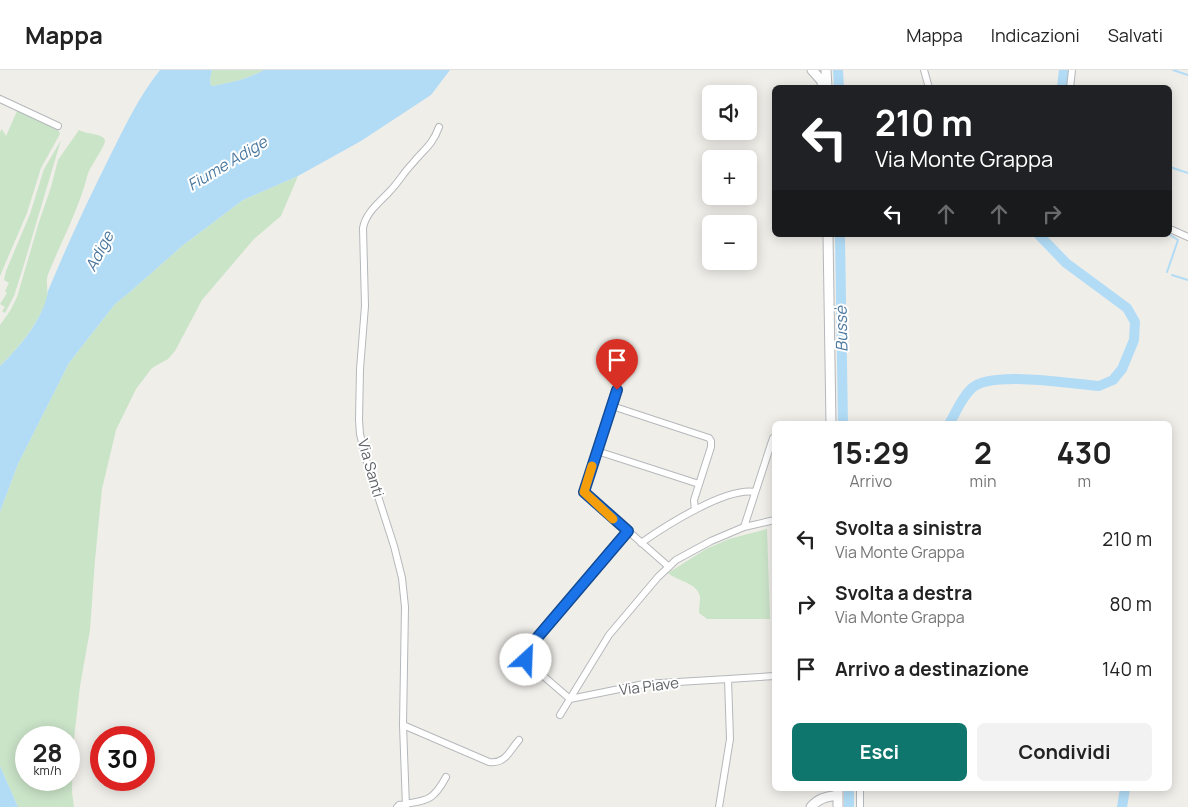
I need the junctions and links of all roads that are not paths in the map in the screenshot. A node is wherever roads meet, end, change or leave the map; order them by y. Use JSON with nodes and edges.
{"nodes":[{"id":1,"x":812,"y":70,"type":"edge"},
{"id":2,"x":826,"y":70,"type":"edge"},
{"id":3,"x":924,"y":70,"type":"edge"},
{"id":4,"x":1072,"y":70,"type":"edge"},
{"id":5,"x":824,"y":85,"type":"edge"},
{"id":6,"x":825,"y":85,"type":"edge"},
{"id":7,"x":928,"y":85,"type":"edge"},
{"id":8,"x":1070,"y":85,"type":"edge"},
{"id":9,"x":0,"y":99,"type":"edge"},
{"id":10,"x":58,"y":126,"type":"dead end"},
{"id":11,"x":439,"y":127,"type":"dead end"},
{"id":12,"x":1172,"y":230,"type":"edge"},
{"id":13,"x":828,"y":237,"type":"edge"},
{"id":14,"x":1188,"y":237,"type":"edge"},
{"id":15,"x":617,"y":390,"type":"dead end"},
{"id":16,"x":612,"y":406,"type":"junction"},
{"id":17,"x":831,"y":421,"type":"edge"},
{"id":18,"x":772,"y":441,"type":"edge"},
{"id":19,"x":597,"y":451,"type":"junction"},
{"id":20,"x":699,"y":484,"type":"junction"},
{"id":21,"x":755,"y":492,"type":"junction"},
{"id":22,"x":695,"y":510,"type":"junction"},
{"id":23,"x":772,"y":521,"type":"edge"},
{"id":24,"x":744,"y":527,"type":"junction"},
{"id":25,"x":628,"y":531,"type":"junction"},
{"id":26,"x":642,"y":543,"type":"junction"},
{"id":27,"x":669,"y":567,"type":"junction"},
{"id":28,"x":772,"y":676,"type":"edge"},
{"id":29,"x":728,"y":679,"type":"junction"},
{"id":30,"x":570,"y":699,"type":"junction"},
{"id":31,"x":560,"y":715,"type":"dead end"},
{"id":32,"x":403,"y":725,"type":"junction"},
{"id":33,"x":518,"y":740,"type":"dead end"},
{"id":34,"x":446,"y":777,"type":"dead end"},
{"id":35,"x":860,"y":791,"type":"edge"},
{"id":36,"x":838,"y":792,"type":"edge"},
{"id":37,"x":406,"y":805,"type":"edge"},
{"id":38,"x":397,"y":807,"type":"edge"},
{"id":39,"x":719,"y":807,"type":"edge"},
{"id":40,"x":811,"y":807,"type":"edge"},
{"id":41,"x":838,"y":807,"type":"edge"},
{"id":42,"x":860,"y":807,"type":"edge"}],
"edges":[{"from":1,"to":5,"type":"main road"},
{"from":2,"to":6,"type":"main road"},
{"from":3,"to":7,"type":"street"},
{"from":4,"to":8,"type":"street"},
{"from":9,"to":10,"type":"street"},
{"from":11,"to":32,"type":"street","name":"Via Santi"},
{"from":12,"to":14,"type":"street"},
{"from":13,"to":17,"type":"main road"},
{"from":15,"to":16,"type":"street"},
{"from":16,"to":19,"type":"street"},
{"from":16,"to":20,"type":"street"},
{"from":18,"to":21,"type":"street"},
{"from":19,"to":20,"type":"street"},
{"from":19,"to":25,"type":"street"},
{"from":20,"to":22,"type":"street"},
{"from":21,"to":22,"type":"street"},
{"from":21,"to":24,"type":"street"},
{"from":22,"to":26,"type":"street"},
{"from":23,"to":24,"type":"street"},
{"from":24,"to":27,"type":"street"},
{"from":25,"to":26,"type":"street"},
{"from":25,"to":30,"type":"street"},
{"from":26,"to":27,"type":"street"},
{"from":27,"to":30,"type":"street"},
{"from":28,"to":29,"type":"street","name":"Via Piave"},
{"from":29,"to":30,"type":"street","name":"Via Piave"},
{"from":29,"to":39,"type":"street"},
{"from":30,"to":31,"type":"street"},
{"from":32,"to":33,"type":"street"},
{"from":32,"to":37,"type":"street","name":"Via Santi"},
{"from":34,"to":37,"type":"street"},
{"from":35,"to":42,"type":"street"},
{"from":36,"to":40,"type":"main road"},
{"from":36,"to":41,"type":"main road"},
{"from":37,"to":38,"type":"street"}]}
